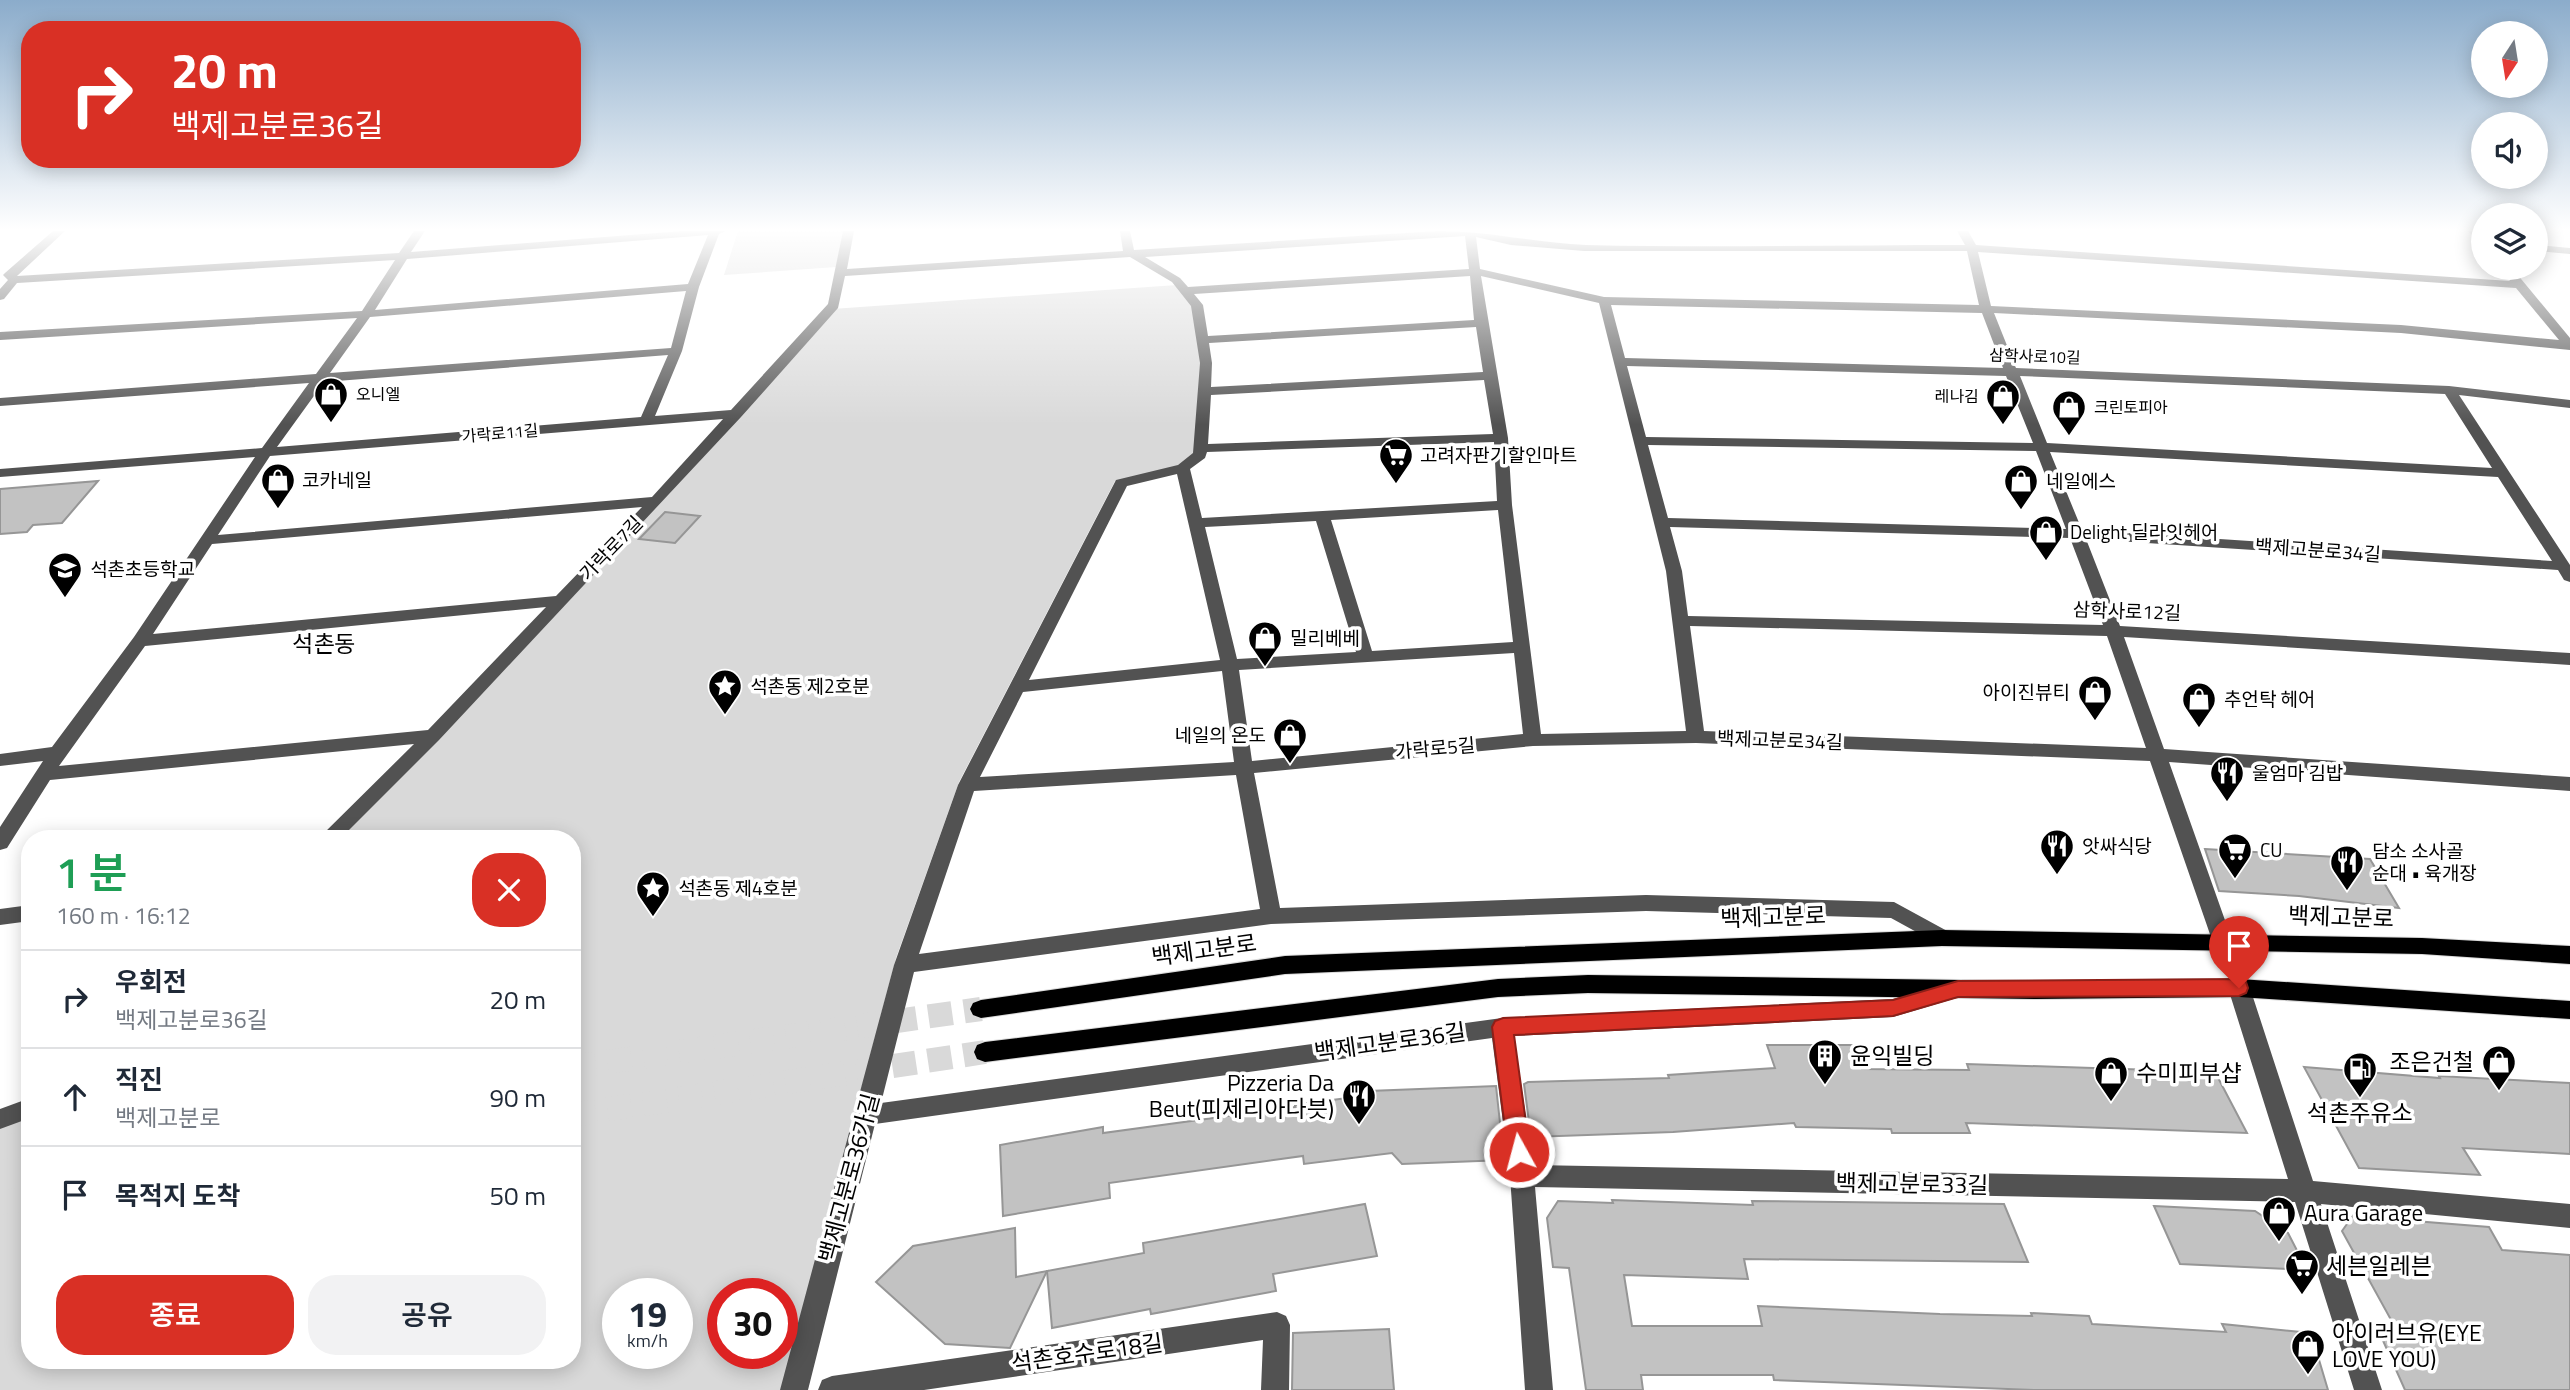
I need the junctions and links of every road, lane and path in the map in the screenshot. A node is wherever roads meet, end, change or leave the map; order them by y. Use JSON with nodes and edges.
{"nodes":[{"id":1,"x":378,"y":296,"type":"edge"},
{"id":2,"x":595,"y":296,"type":"edge"},
{"id":3,"x":692,"y":296,"type":"edge"},
{"id":4,"x":835,"y":296,"type":"edge"},
{"id":5,"x":1190,"y":296,"type":"edge"},
{"id":6,"x":1479,"y":296,"type":"edge"},
{"id":7,"x":1582,"y":296,"type":"edge"},
{"id":8,"x":1983,"y":296,"type":"edge"},
{"id":9,"x":2530,"y":296,"type":"edge"},
{"id":10,"x":1604,"y":301,"type":"junction"},
{"id":11,"x":1986,"y":309,"type":"junction"},
{"id":12,"x":366,"y":314,"type":"junction"},
{"id":13,"x":1481,"y":323,"type":"junction"},
{"id":14,"x":0,"y":336,"type":"edge"},
{"id":15,"x":1203,"y":340,"type":"junction"},
{"id":16,"x":2570,"y":346,"type":"edge"},
{"id":17,"x":676,"y":351,"type":"junction"},
{"id":18,"x":1619,"y":362,"type":"junction"},
{"id":19,"x":2010,"y":372,"type":"junction"},
{"id":20,"x":1490,"y":376,"type":"junction"},
{"id":21,"x":321,"y":377,"type":"junction"},
{"id":22,"x":2449,"y":390,"type":"junction"},
{"id":23,"x":1204,"y":391,"type":"junction"},
{"id":24,"x":0,"y":402,"type":"edge"},
{"id":25,"x":2570,"y":404,"type":"edge"},
{"id":26,"x":736,"y":414,"type":"junction"},
{"id":27,"x":647,"y":420,"type":"junction"},
{"id":28,"x":1501,"y":438,"type":"junction"},
{"id":29,"x":1640,"y":440,"type":"junction"},
{"id":30,"x":2039,"y":447,"type":"junction"},
{"id":31,"x":1200,"y":448,"type":"junction"},
{"id":32,"x":265,"y":453,"type":"junction"},
{"id":33,"x":1183,"y":468,"type":"junction"},
{"id":34,"x":2503,"y":473,"type":"junction"},
{"id":35,"x":0,"y":474,"type":"edge"},
{"id":36,"x":656,"y":501,"type":"junction"},
{"id":37,"x":1505,"y":505,"type":"junction"},
{"id":38,"x":1322,"y":515,"type":"junction"},
{"id":39,"x":1661,"y":522,"type":"junction"},
{"id":40,"x":1196,"y":523,"type":"junction"},
{"id":41,"x":2074,"y":534,"type":"junction"},
{"id":42,"x":209,"y":540,"type":"junction"},
{"id":43,"x":2566,"y":572,"type":"edge"},
{"id":44,"x":560,"y":601,"type":"junction"},
{"id":45,"x":1681,"y":621,"type":"junction"},
{"id":46,"x":2114,"y":631,"type":"junction"},
{"id":47,"x":140,"y":641,"type":"junction"},
{"id":48,"x":1522,"y":647,"type":"junction"},
{"id":49,"x":1366,"y":657,"type":"junction"},
{"id":50,"x":2570,"y":659,"type":"edge"},
{"id":51,"x":1230,"y":665,"type":"junction"},
{"id":52,"x":1017,"y":687,"type":"junction"},
{"id":53,"x":433,"y":736,"type":"junction"},
{"id":54,"x":1696,"y":737,"type":"junction"},
{"id":55,"x":1533,"y":740,"type":"junction"},
{"id":56,"x":58,"y":754,"type":"junction"},
{"id":57,"x":2158,"y":755,"type":"junction"},
{"id":58,"x":0,"y":760,"type":"edge"},
{"id":59,"x":1244,"y":768,"type":"junction"},
{"id":60,"x":46,"y":774,"type":"junction"},
{"id":61,"x":967,"y":785,"type":"junction"},
{"id":62,"x":2570,"y":785,"type":"edge"},
{"id":63,"x":337,"y":830,"type":"edge"},
{"id":64,"x":0,"y":843,"type":"edge"},
{"id":65,"x":21,"y":914,"type":"edge"},
{"id":66,"x":1271,"y":916,"type":"junction"},
{"id":67,"x":0,"y":917,"type":"edge"},
{"id":68,"x":1941,"y":938,"type":"junction"},
{"id":69,"x":2222,"y":940,"type":"junction"},
{"id":70,"x":2570,"y":955,"type":"edge"},
{"id":71,"x":905,"y":965,"type":"junction"},
{"id":72,"x":2239,"y":988,"type":"junction"},
{"id":73,"x":1958,"y":989,"type":"junction"},
{"id":74,"x":981,"y":1009,"type":"tunnel mouth"},
{"id":75,"x":2570,"y":1010,"type":"edge"},
{"id":76,"x":1503,"y":1027,"type":"junction"},
{"id":77,"x":985,"y":1052,"type":"tunnel mouth"},
{"id":78,"x":21,"y":1111,"type":"edge"},
{"id":79,"x":866,"y":1115,"type":"junction"},
{"id":80,"x":0,"y":1119,"type":"edge"},
{"id":81,"x":1522,"y":1176,"type":"junction"},
{"id":82,"x":2302,"y":1191,"type":"junction"},
{"id":83,"x":2570,"y":1216,"type":"edge"},
{"id":84,"x":794,"y":1390,"type":"edge"},
{"id":85,"x":832,"y":1390,"type":"edge"},
{"id":86,"x":1275,"y":1390,"type":"edge"},
{"id":87,"x":1539,"y":1390,"type":"edge"},
{"id":88,"x":2368,"y":1390,"type":"edge"}],
"edges":[{"from":1,"to":12,"type":"street"},
{"from":2,"to":12,"type":"street"},
{"from":3,"to":17,"type":"street"},
{"from":4,"to":26,"type":"street","name":"가락로7길"},
{"from":5,"to":15,"type":"street"},
{"from":6,"to":13,"type":"street"},
{"from":7,"to":10,"type":"street"},
{"from":8,"to":11,"type":"street"},
{"from":9,"to":16,"type":"street"},
{"from":10,"to":11,"type":"street"},
{"from":10,"to":18,"type":"street","name":"백제고분로34길"},
{"from":11,"to":16,"type":"street"},
{"from":11,"to":19,"type":"street"},
{"from":12,"to":14,"type":"street"},
{"from":12,"to":21,"type":"street"},
{"from":13,"to":15,"type":"street"},
{"from":13,"to":20,"type":"street"},
{"from":15,"to":23,"type":"street"},
{"from":17,"to":21,"type":"street"},
{"from":17,"to":27,"type":"street"},
{"from":18,"to":19,"type":"street","name":"삼학사로10길"},
{"from":18,"to":29,"type":"street","name":"백제고분로34길"},
{"from":19,"to":22,"type":"street","name":"삼학사로10길"},
{"from":19,"to":30,"type":"street"},
{"from":20,"to":23,"type":"street"},
{"from":20,"to":28,"type":"street"},
{"from":21,"to":24,"type":"street"},
{"from":21,"to":32,"type":"street"},
{"from":22,"to":25,"type":"street","name":"삼학사로10길"},
{"from":22,"to":34,"type":"street"},
{"from":23,"to":31,"type":"street"},
{"from":26,"to":27,"type":"street","name":"가락로11길"},
{"from":26,"to":36,"type":"street","name":"가락로7길"},
{"from":27,"to":32,"type":"street","name":"가락로11길"},
{"from":28,"to":31,"type":"street"},
{"from":28,"to":37,"type":"street"},
{"from":29,"to":30,"type":"street"},
{"from":29,"to":39,"type":"street","name":"백제고분로34길"},
{"from":30,"to":34,"type":"street"},
{"from":30,"to":41,"type":"street"},
{"from":31,"to":33,"type":"street"},
{"from":32,"to":35,"type":"street","name":"가락로11길"},
{"from":32,"to":42,"type":"street"},
{"from":33,"to":40,"type":"street"},
{"from":33,"to":52,"type":"street"},
{"from":34,"to":43,"type":"street"},
{"from":36,"to":42,"type":"street"},
{"from":36,"to":44,"type":"street","name":"가락로7길"},
{"from":37,"to":38,"type":"street"},
{"from":37,"to":48,"type":"street"},
{"from":38,"to":40,"type":"street"},
{"from":38,"to":49,"type":"street"},
{"from":39,"to":41,"type":"street","name":"백제고분로34길"},
{"from":39,"to":45,"type":"street","name":"백제고분로34길"},
{"from":40,"to":51,"type":"street"},
{"from":41,"to":43,"type":"street","name":"백제고분로34길"},
{"from":41,"to":46,"type":"street"},
{"from":42,"to":47,"type":"street"},
{"from":44,"to":47,"type":"street"},
{"from":44,"to":53,"type":"street","name":"가락로7길"},
{"from":45,"to":46,"type":"street","name":"삼학사로12길"},
{"from":45,"to":54,"type":"street","name":"백제고분로34길"},
{"from":46,"to":50,"type":"street","name":"삼학사로12길"},
{"from":46,"to":57,"type":"street"},
{"from":47,"to":56,"type":"street"},
{"from":48,"to":49,"type":"street"},
{"from":48,"to":55,"type":"street"},
{"from":49,"to":51,"type":"street"},
{"from":51,"to":52,"type":"street"},
{"from":51,"to":59,"type":"street"},
{"from":52,"to":61,"type":"street"},
{"from":53,"to":60,"type":"street"},
{"from":53,"to":63,"type":"street","name":"가락로7길"},
{"from":54,"to":55,"type":"street","name":"백제고분로34길"},
{"from":54,"to":57,"type":"street","name":"백제고분로34길"},
{"from":55,"to":59,"type":"street","name":"가락로5길"},
{"from":56,"to":58,"type":"street"},
{"from":56,"to":60,"type":"street"},
{"from":57,"to":62,"type":"street","name":"백제고분로34길"},
{"from":57,"to":69,"type":"street"},
{"from":59,"to":61,"type":"street","name":"가락로5길"},
{"from":59,"to":66,"type":"street"},
{"from":60,"to":64,"type":"street"},
{"from":61,"to":71,"type":"street"},
{"from":65,"to":67,"type":"street"},
{"from":66,"to":68,"type":"street"},
{"from":66,"to":71,"type":"street"},
{"from":68,"to":69,"type":"main road","name":"백제고분로"},
{"from":68,"to":74,"type":"main road","name":"백제고분로"},
{"from":69,"to":70,"type":"main road","name":"백제고분로"},
{"from":71,"to":79,"type":"street","name":"백제고분로36가길"},
{"from":72,"to":73,"type":"main road"},
{"from":72,"to":75,"type":"main road"},
{"from":72,"to":82,"type":"street"},
{"from":73,"to":76,"type":"street","name":"백제고분로36길"},
{"from":73,"to":77,"type":"main road"},
{"from":76,"to":79,"type":"street","name":"백제고분로36길"},
{"from":76,"to":81,"type":"street"},
{"from":78,"to":80,"type":"street"},
{"from":79,"to":84,"type":"street","name":"백제고분로36가길"},
{"from":81,"to":82,"type":"street","name":"백제고분로33길"},
{"from":81,"to":87,"type":"street"},
{"from":82,"to":83,"type":"street","name":"백제고분로33길"},
{"from":82,"to":88,"type":"street"},
{"from":85,"to":86,"type":"street","name":"석촌호수로18길"}]}
